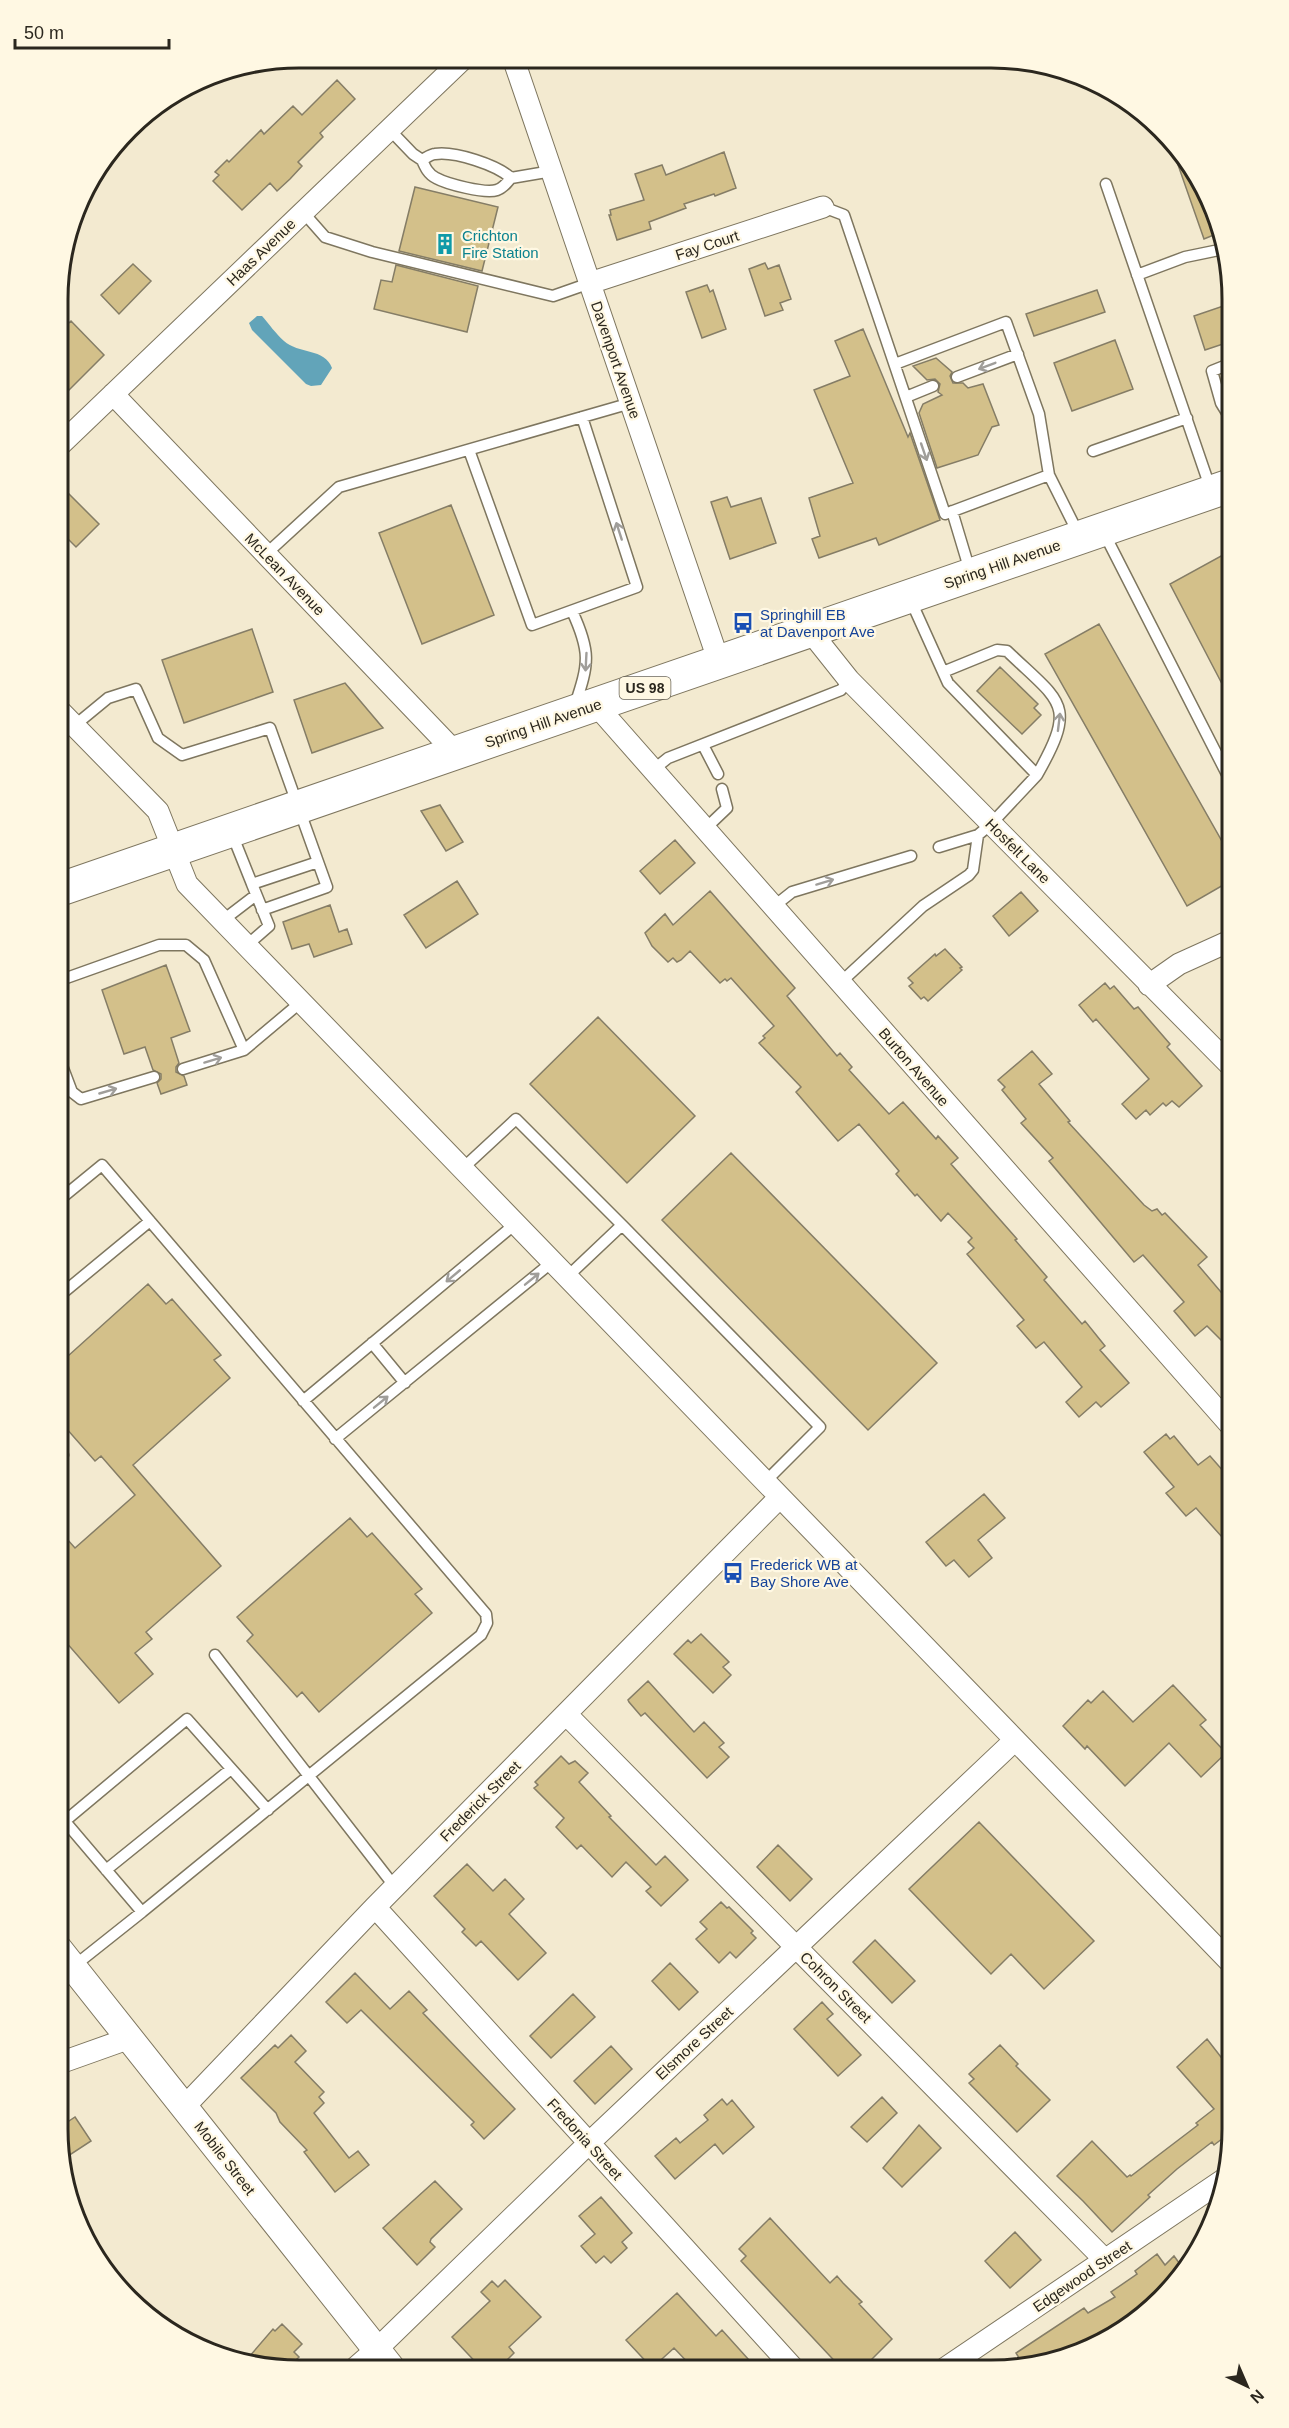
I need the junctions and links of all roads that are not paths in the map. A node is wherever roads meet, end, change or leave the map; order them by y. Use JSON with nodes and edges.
{"nodes":[{"id":1,"x":454,"y":67,"type":"edge"},
{"id":2,"x":516,"y":67,"type":"edge"},
{"id":3,"x":389,"y":129,"type":"junction"},
{"id":4,"x":422,"y":160,"type":"junction"},
{"id":5,"x":552,"y":171,"type":"junction"},
{"id":6,"x":511,"y":178,"type":"junction"},
{"id":7,"x":1106,"y":184,"type":"dead end"},
{"id":8,"x":824,"y":207,"type":"joint"},
{"id":9,"x":303,"y":212,"type":"junction"},
{"id":10,"x":1216,"y":251,"type":"edge"},
{"id":11,"x":1137,"y":275,"type":"junction"},
{"id":12,"x":590,"y":283,"type":"junction"},
{"id":13,"x":1018,"y":354,"type":"junction"},
{"id":14,"x":894,"y":364,"type":"junction"},
{"id":15,"x":1222,"y":367,"type":"edge"},
{"id":16,"x":957,"y":377,"type":"dead end"},
{"id":17,"x":933,"y":386,"type":"dead end"},
{"id":18,"x":113,"y":394,"type":"junction"},
{"id":19,"x":906,"y":397,"type":"junction"},
{"id":20,"x":631,"y":403,"type":"junction"},
{"id":21,"x":1222,"y":405,"type":"edge"},
{"id":22,"x":582,"y":417,"type":"junction"},
{"id":23,"x":1187,"y":418,"type":"junction"},
{"id":24,"x":68,"y":437,"type":"edge"},
{"id":25,"x":469,"y":450,"type":"junction"},
{"id":26,"x":1093,"y":451,"type":"dead end"},
{"id":27,"x":1049,"y":475,"type":"junction"},
{"id":28,"x":1222,"y":489,"type":"edge"},
{"id":29,"x":952,"y":511,"type":"junction"},
{"id":30,"x":1091,"y":533,"type":"junction"},
{"id":31,"x":266,"y":554,"type":"junction"},
{"id":32,"x":971,"y":575,"type":"junction"},
{"id":33,"x":909,"y":596,"type":"junction"},
{"id":34,"x":572,"y":611,"type":"junction"},
{"id":35,"x":810,"y":631,"type":"junction"},
{"id":36,"x":719,"y":662,"type":"junction"},
{"id":37,"x":943,"y":672,"type":"junction"},
{"id":38,"x":849,"y":680,"type":"junction"},
{"id":39,"x":584,"y":709,"type":"junction"},
{"id":40,"x":68,"y":720,"type":"edge"},
{"id":41,"x":74,"y":726,"type":"junction"},
{"id":42,"x":703,"y":745,"type":"junction"},
{"id":43,"x":456,"y":753,"type":"junction"},
{"id":44,"x":1222,"y":766,"type":"edge"},
{"id":45,"x":653,"y":770,"type":"junction"},
{"id":46,"x":718,"y":774,"type":"dead end"},
{"id":47,"x":1037,"y":775,"type":"junction"},
{"id":48,"x":722,"y":789,"type":"dead end"},
{"id":49,"x":298,"y":807,"type":"junction"},
{"id":50,"x":705,"y":829,"type":"junction"},
{"id":51,"x":985,"y":830,"type":"junction"},
{"id":52,"x":231,"y":831,"type":"junction"},
{"id":53,"x":939,"y":847,"type":"dead end"},
{"id":54,"x":172,"y":851,"type":"junction"},
{"id":55,"x":910,"y":856,"type":"dead end"},
{"id":56,"x":318,"y":862,"type":"junction"},
{"id":57,"x":68,"y":879,"type":"edge"},
{"id":58,"x":254,"y":890,"type":"junction"},
{"id":59,"x":773,"y":907,"type":"junction"},
{"id":60,"x":262,"y":910,"type":"junction"},
{"id":61,"x":222,"y":921,"type":"junction"},
{"id":62,"x":1222,"y":944,"type":"edge"},
{"id":63,"x":246,"y":946,"type":"junction"},
{"id":64,"x":68,"y":977,"type":"edge"},
{"id":65,"x":840,"y":983,"type":"junction"},
{"id":66,"x":1149,"y":985,"type":"junction"},
{"id":67,"x":301,"y":1002,"type":"junction"},
{"id":68,"x":244,"y":1050,"type":"junction"},
{"id":69,"x":1222,"y":1057,"type":"edge"},
{"id":70,"x":183,"y":1069,"type":"dead end"},
{"id":71,"x":154,"y":1077,"type":"dead end"},
{"id":72,"x":68,"y":1081,"type":"edge"},
{"id":73,"x":461,"y":1170,"type":"junction"},
{"id":74,"x":68,"y":1193,"type":"edge"},
{"id":75,"x":150,"y":1221,"type":"junction"},
{"id":76,"x":514,"y":1225,"type":"junction"},
{"id":77,"x":622,"y":1225,"type":"junction"},
{"id":78,"x":551,"y":1263,"type":"junction"},
{"id":79,"x":566,"y":1278,"type":"junction"},
{"id":80,"x":68,"y":1290,"type":"edge"},
{"id":81,"x":372,"y":1343,"type":"junction"},
{"id":82,"x":405,"y":1383,"type":"junction"},
{"id":83,"x":303,"y":1401,"type":"junction"},
{"id":84,"x":1222,"y":1416,"type":"edge"},
{"id":85,"x":335,"y":1439,"type":"junction"},
{"id":86,"x":771,"y":1490,"type":"junction"},
{"id":87,"x":215,"y":1655,"type":"dead end"},
{"id":88,"x":566,"y":1714,"type":"junction"},
{"id":89,"x":1014,"y":1741,"type":"junction"},
{"id":90,"x":231,"y":1769,"type":"junction"},
{"id":91,"x":309,"y":1777,"type":"junction"},
{"id":92,"x":268,"y":1810,"type":"junction"},
{"id":93,"x":68,"y":1818,"type":"edge"},
{"id":94,"x":68,"y":1825,"type":"edge"},
{"id":95,"x":106,"y":1870,"type":"junction"},
{"id":96,"x":395,"y":1887,"type":"junction"},
{"id":97,"x":375,"y":1907,"type":"junction"},
{"id":98,"x":142,"y":1912,"type":"junction"},
{"id":99,"x":796,"y":1947,"type":"junction"},
{"id":100,"x":1222,"y":1954,"type":"edge"},
{"id":101,"x":68,"y":1955,"type":"edge"},
{"id":102,"x":68,"y":1961,"type":"edge"},
{"id":103,"x":130,"y":2038,"type":"junction"},
{"id":104,"x":68,"y":2060,"type":"edge"},
{"id":105,"x":185,"y":2106,"type":"junction"},
{"id":106,"x":589,"y":2143,"type":"junction"},
{"id":107,"x":1215,"y":2186,"type":"edge"},
{"id":108,"x":1105,"y":2260,"type":"junction"},
{"id":109,"x":385,"y":2359,"type":"edge"},
{"id":110,"x":787,"y":2361,"type":"edge"},
{"id":111,"x":956,"y":2361,"type":"edge"}],
"edges":[{"from":1,"to":3,"type":"street","name":"Haas Avenue"},
{"from":2,"to":5,"type":"street","name":"Davenport Avenue"},
{"from":3,"to":4,"type":"lane"},
{"from":3,"to":9,"type":"street","name":"Haas Avenue"},
{"from":4,"to":6,"type":"lane"},
{"from":4,"to":6,"type":"lane"},
{"from":5,"to":6,"type":"lane"},
{"from":5,"to":12,"type":"street","name":"Davenport Avenue"},
{"from":7,"to":11,"type":"lane"},
{"from":8,"to":12,"type":"street","name":"Fay Court"},
{"from":8,"to":14,"type":"lane"},
{"from":9,"to":12,"type":"lane"},
{"from":9,"to":18,"type":"street","name":"Haas Avenue"},
{"from":10,"to":11,"type":"lane"},
{"from":11,"to":23,"type":"lane"},
{"from":12,"to":20,"type":"street","name":"Davenport Avenue"},
{"from":13,"to":14,"type":"lane"},
{"from":13,"to":16,"type":"lane","one_way":true},
{"from":13,"to":27,"type":"lane"},
{"from":14,"to":19,"type":"lane"},
{"from":15,"to":21,"type":"lane"},
{"from":17,"to":19,"type":"lane"},
{"from":18,"to":24,"type":"street","name":"Haas Avenue"},
{"from":18,"to":31,"type":"street","name":"McLean Avenue"},
{"from":19,"to":29,"type":"lane","one_way":true},
{"from":20,"to":22,"type":"lane"},
{"from":20,"to":36,"type":"street","name":"Davenport Avenue"},
{"from":22,"to":25,"type":"lane"},
{"from":34,"to":22,"type":"lane","one_way":true},
{"from":23,"to":26,"type":"lane"},
{"from":23,"to":28,"type":"lane"},
{"from":25,"to":31,"type":"lane"},
{"from":25,"to":34,"type":"lane"},
{"from":27,"to":29,"type":"lane"},
{"from":27,"to":30,"type":"lane"},
{"from":28,"to":30,"type":"main road","name":"Spring Hill Avenue","number":"US 98"},
{"from":29,"to":32,"type":"lane"},
{"from":30,"to":32,"type":"main road","name":"Spring Hill Avenue","number":"US 98"},
{"from":30,"to":44,"type":"lane"},
{"from":31,"to":43,"type":"street","name":"McLean Avenue"},
{"from":32,"to":33,"type":"main road","name":"Spring Hill Avenue","number":"US 98"},
{"from":33,"to":35,"type":"main road","name":"Spring Hill Avenue","number":"US 98"},
{"from":33,"to":37,"type":"lane"},
{"from":34,"to":39,"type":"lane","one_way":true},
{"from":35,"to":36,"type":"main road","name":"Spring Hill Avenue","number":"US 98"},
{"from":35,"to":38,"type":"street","name":"Hosfelt Lane"},
{"from":36,"to":39,"type":"main road","name":"Spring Hill Avenue","number":"US 98"},
{"from":37,"to":47,"type":"lane"},
{"from":47,"to":37,"type":"lane","one_way":true},
{"from":38,"to":42,"type":"lane"},
{"from":38,"to":51,"type":"street","name":"Hosfelt Lane"},
{"from":39,"to":43,"type":"main road","name":"Spring Hill Avenue","number":"US 98"},
{"from":39,"to":45,"type":"street","name":"Burton Avenue"},
{"from":40,"to":41,"type":"street"},
{"from":41,"to":49,"type":"lane"},
{"from":41,"to":54,"type":"street"},
{"from":42,"to":45,"type":"lane"},
{"from":42,"to":46,"type":"lane"},
{"from":43,"to":49,"type":"main road","name":"Spring Hill Avenue","number":"US 98"},
{"from":45,"to":50,"type":"street","name":"Burton Avenue"},
{"from":47,"to":51,"type":"lane"},
{"from":48,"to":50,"type":"lane"},
{"from":49,"to":52,"type":"main road","name":"Spring Hill Avenue","number":"US 98"},
{"from":49,"to":56,"type":"lane"},
{"from":50,"to":59,"type":"street","name":"Burton Avenue"},
{"from":51,"to":53,"type":"lane"},
{"from":51,"to":65,"type":"lane"},
{"from":51,"to":66,"type":"street","name":"Hosfelt Lane"},
{"from":52,"to":54,"type":"main road","name":"Spring Hill Avenue","number":"US 98"},
{"from":52,"to":58,"type":"lane"},
{"from":54,"to":57,"type":"main road","name":"Spring Hill Avenue","number":"US 98"},
{"from":54,"to":61,"type":"street"},
{"from":59,"to":55,"type":"lane","one_way":true},
{"from":56,"to":58,"type":"lane"},
{"from":56,"to":60,"type":"lane"},
{"from":58,"to":60,"type":"lane"},
{"from":58,"to":61,"type":"lane"},
{"from":59,"to":65,"type":"street","name":"Burton Avenue"},
{"from":60,"to":63,"type":"lane"},
{"from":61,"to":63,"type":"street"},
{"from":62,"to":66,"type":"street"},
{"from":63,"to":67,"type":"street"},
{"from":64,"to":68,"type":"lane"},
{"from":65,"to":84,"type":"street","name":"Burton Avenue"},
{"from":66,"to":69,"type":"street","name":"Hosfelt Lane"},
{"from":67,"to":68,"type":"lane"},
{"from":67,"to":73,"type":"street"},
{"from":70,"to":68,"type":"lane","one_way":true},
{"from":72,"to":71,"type":"lane","one_way":true},
{"from":73,"to":76,"type":"street"},
{"from":73,"to":77,"type":"lane"},
{"from":74,"to":75,"type":"lane"},
{"from":75,"to":80,"type":"lane"},
{"from":75,"to":83,"type":"lane"},
{"from":76,"to":78,"type":"street"},
{"from":76,"to":81,"type":"lane","one_way":true},
{"from":77,"to":79,"type":"lane"},
{"from":77,"to":86,"type":"lane"},
{"from":78,"to":79,"type":"street"},
{"from":82,"to":78,"type":"lane","one_way":true},
{"from":79,"to":86,"type":"street"},
{"from":81,"to":82,"type":"lane"},
{"from":81,"to":83,"type":"lane"},
{"from":85,"to":82,"type":"lane","one_way":true},
{"from":83,"to":85,"type":"lane"},
{"from":85,"to":91,"type":"lane"},
{"from":86,"to":88,"type":"street","name":"Frederick Street"},
{"from":86,"to":89,"type":"street"},
{"from":87,"to":91,"type":"lane"},
{"from":88,"to":96,"type":"street","name":"Frederick Street"},
{"from":88,"to":99,"type":"street","name":"Cohron Street"},
{"from":89,"to":99,"type":"street","name":"Elsmore Street"},
{"from":89,"to":100,"type":"street"},
{"from":90,"to":92,"type":"lane"},
{"from":90,"to":93,"type":"lane"},
{"from":90,"to":95,"type":"lane"},
{"from":91,"to":92,"type":"lane"},
{"from":91,"to":96,"type":"lane"},
{"from":92,"to":98,"type":"lane"},
{"from":94,"to":95,"type":"lane"},
{"from":95,"to":98,"type":"lane"},
{"from":96,"to":97,"type":"street","name":"Frederick Street"},
{"from":97,"to":105,"type":"street","name":"Frederick Street"},
{"from":97,"to":106,"type":"street","name":"Fredonia Street"},
{"from":98,"to":101,"type":"lane"},
{"from":99,"to":106,"type":"street","name":"Elsmore Street"},
{"from":99,"to":108,"type":"street","name":"Cohron Street"},
{"from":102,"to":103,"type":"street","name":"Mobile Street"},
{"from":103,"to":104,"type":"street"},
{"from":103,"to":105,"type":"street","name":"Mobile Street"},
{"from":105,"to":109,"type":"street","name":"Mobile Street"},
{"from":106,"to":109,"type":"street","name":"Elsmore Street"},
{"from":106,"to":110,"type":"street","name":"Fredonia Street"},
{"from":107,"to":108,"type":"street","name":"Edgewood Street"},
{"from":108,"to":111,"type":"street","name":"Edgewood Street"}]}
